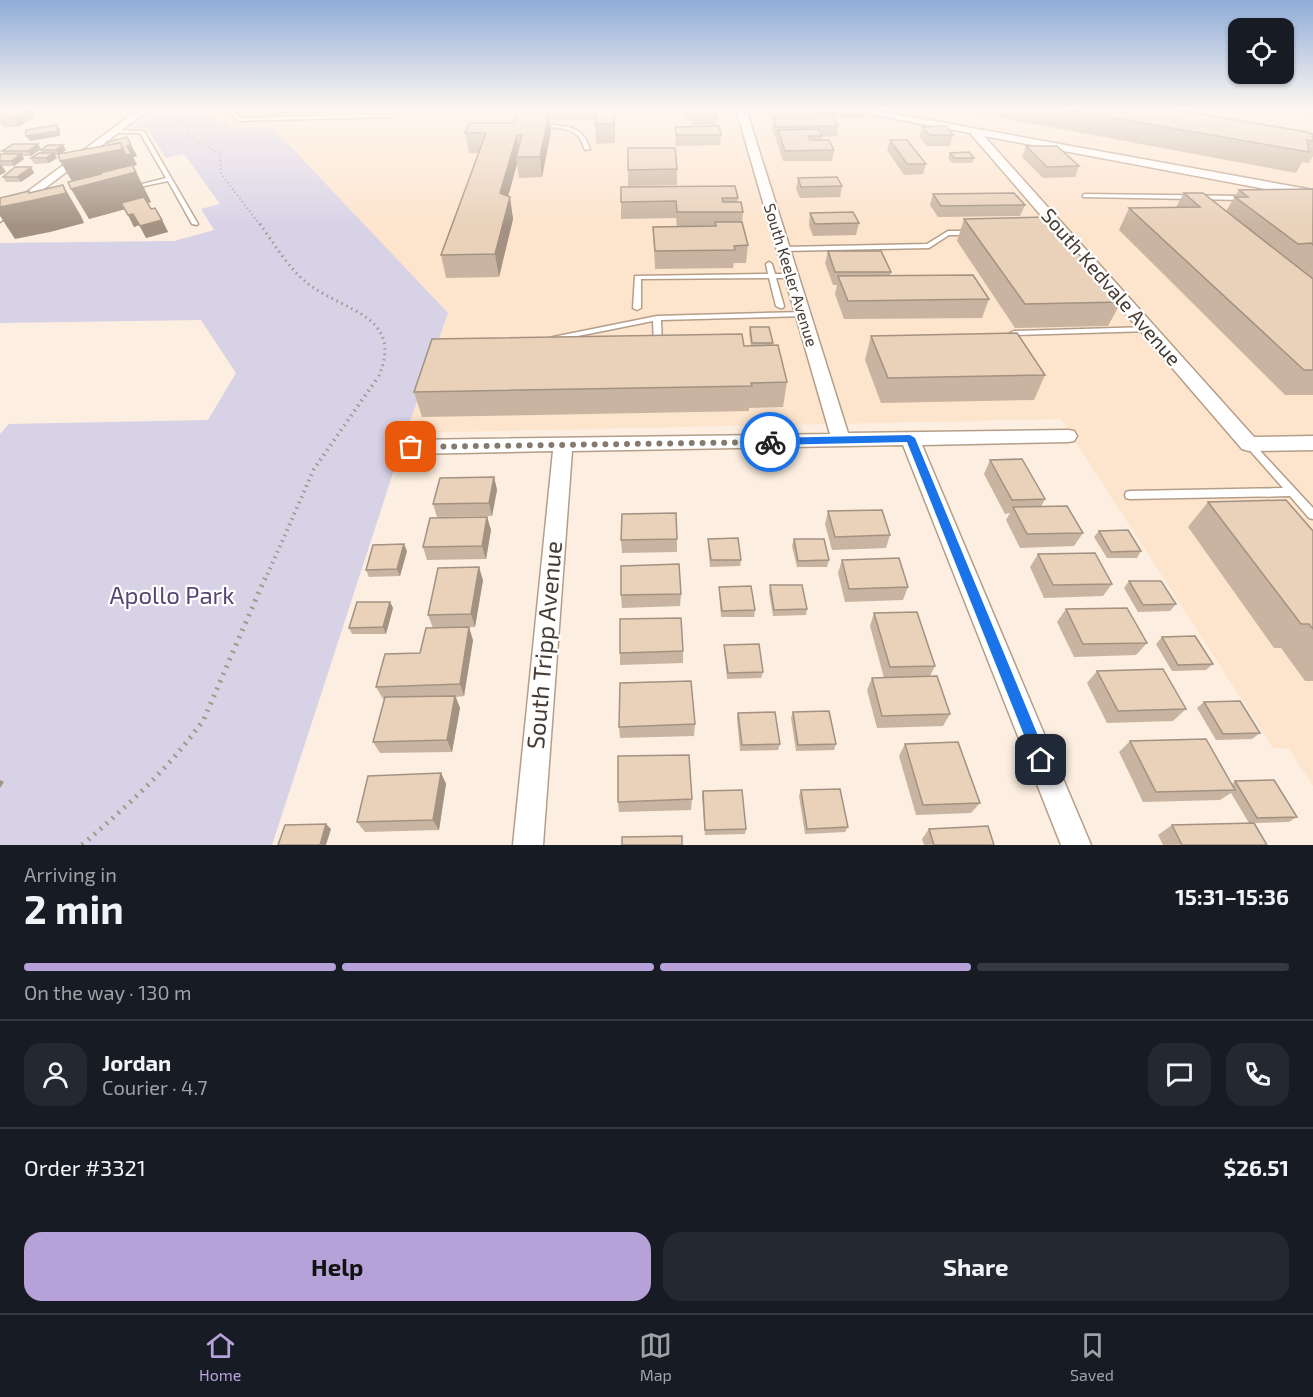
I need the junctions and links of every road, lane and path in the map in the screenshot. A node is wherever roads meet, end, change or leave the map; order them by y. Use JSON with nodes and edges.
{"nodes":[{"id":1,"x":93,"y":148,"type":"edge"},
{"id":2,"x":152,"y":148,"type":"edge"},
{"id":3,"x":210,"y":148,"type":"edge"},
{"id":4,"x":753,"y":148,"type":"edge"},
{"id":5,"x":988,"y":148,"type":"edge"},
{"id":6,"x":1071,"y":148,"type":"edge"},
{"id":7,"x":170,"y":179,"type":"junction"},
{"id":8,"x":125,"y":190,"type":"edge"},
{"id":9,"x":1292,"y":190,"type":"junction"},
{"id":10,"x":1270,"y":194,"type":"edge"},
{"id":11,"x":1313,"y":194,"type":"edge"},
{"id":12,"x":1085,"y":196,"type":"dead end"},
{"id":13,"x":1248,"y":198,"type":"edge"},
{"id":14,"x":24,"y":210,"type":"edge"},
{"id":15,"x":5,"y":215,"type":"edge"},
{"id":16,"x":195,"y":225,"type":"dead end"},
{"id":17,"x":983,"y":233,"type":"edge"},
{"id":18,"x":783,"y":249,"type":"junction"},
{"id":19,"x":769,"y":264,"type":"dead end"},
{"id":20,"x":772,"y":276,"type":"junction"},
{"id":21,"x":792,"y":276,"type":"junction"},
{"id":22,"x":780,"y":306,"type":"dead end"},
{"id":23,"x":637,"y":308,"type":"dead end"},
{"id":24,"x":803,"y":314,"type":"junction"},
{"id":25,"x":657,"y":318,"type":"junction"},
{"id":26,"x":1148,"y":330,"type":"junction"},
{"id":27,"x":1014,"y":333,"type":"edge"},
{"id":28,"x":541,"y":341,"type":"edge"},
{"id":29,"x":658,"y":349,"type":"edge"},
{"id":30,"x":1068,"y":436,"type":"dead end"},
{"id":31,"x":910,"y":438,"type":"junction"},
{"id":32,"x":841,"y":440,"type":"junction"},
{"id":33,"x":1313,"y":443,"type":"edge"},
{"id":34,"x":1249,"y":444,"type":"junction"},
{"id":35,"x":563,"y":446,"type":"junction"},
{"id":36,"x":411,"y":447,"type":"dead end"},
{"id":37,"x":1292,"y":492,"type":"junction"},
{"id":38,"x":1130,"y":495,"type":"dead end"},
{"id":39,"x":1313,"y":515,"type":"edge"},
{"id":40,"x":82,"y":845,"type":"edge"},
{"id":41,"x":528,"y":845,"type":"edge"},
{"id":42,"x":1076,"y":845,"type":"edge"}],
"edges":[{"from":1,"to":15,"type":"street"},
{"from":2,"to":7,"type":"lane"},
{"from":3,"to":40,"type":"path"},
{"from":4,"to":18,"type":"street","name":"South Keeler Avenue"},
{"from":5,"to":26,"type":"street","name":"South Kedvale Avenue"},
{"from":6,"to":9,"type":"street"},
{"from":7,"to":8,"type":"lane"},
{"from":7,"to":16,"type":"lane"},
{"from":9,"to":10,"type":"lane"},
{"from":9,"to":11,"type":"street"},
{"from":12,"to":13,"type":"lane"},
{"from":14,"to":15,"type":"lane"},
{"from":17,"to":18,"type":"lane"},
{"from":18,"to":21,"type":"street","name":"South Keeler Avenue"},
{"from":19,"to":20,"type":"lane"},
{"from":20,"to":21,"type":"lane"},
{"from":20,"to":22,"type":"lane"},
{"from":20,"to":23,"type":"lane"},
{"from":21,"to":24,"type":"street","name":"South Keeler Avenue"},
{"from":24,"to":25,"type":"lane"},
{"from":24,"to":32,"type":"street","name":"South Keeler Avenue"},
{"from":25,"to":28,"type":"lane"},
{"from":25,"to":29,"type":"lane"},
{"from":26,"to":27,"type":"lane"},
{"from":26,"to":34,"type":"street","name":"South Kedvale Avenue"},
{"from":30,"to":31,"type":"street"},
{"from":31,"to":32,"type":"street"},
{"from":31,"to":42,"type":"street"},
{"from":32,"to":35,"type":"street"},
{"from":33,"to":34,"type":"street"},
{"from":34,"to":37,"type":"lane"},
{"from":35,"to":36,"type":"street"},
{"from":35,"to":41,"type":"street","name":"South Tripp Avenue"},
{"from":37,"to":38,"type":"lane"},
{"from":37,"to":39,"type":"lane"}]}
